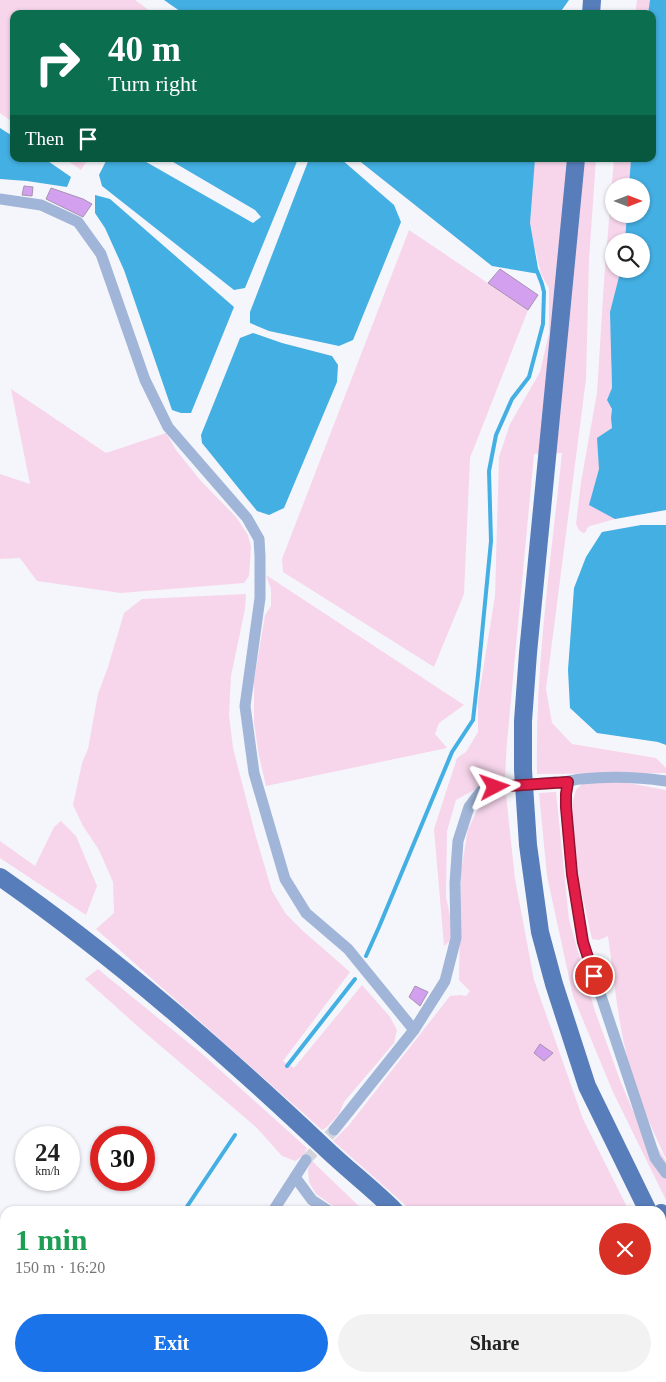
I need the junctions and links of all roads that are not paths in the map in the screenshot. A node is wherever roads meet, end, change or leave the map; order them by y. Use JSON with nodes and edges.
{"nodes":[{"id":1,"x":576,"y":162,"type":"edge"},
{"id":2,"x":0,"y":199,"type":"edge"},
{"id":3,"x":568,"y":782,"type":"junction"},
{"id":4,"x":666,"y":782,"type":"edge"},
{"id":5,"x":0,"y":877,"type":"edge"},
{"id":6,"x":414,"y":1030,"type":"junction"},
{"id":7,"x":334,"y":1130,"type":"tunnel mouth"},
{"id":8,"x":331,"y":1154,"type":"junction"},
{"id":9,"x":306,"y":1160,"type":"tunnel mouth"},
{"id":10,"x":666,"y":1172,"type":"edge"},
{"id":11,"x":295,"y":1177,"type":"junction"},
{"id":12,"x":276,"y":1206,"type":"edge"},
{"id":13,"x":321,"y":1206,"type":"edge"},
{"id":14,"x":378,"y":1206,"type":"edge"},
{"id":15,"x":390,"y":1206,"type":"edge"},
{"id":16,"x":650,"y":1206,"type":"edge"}],
"edges":[{"from":1,"to":16,"type":"main road"},
{"from":2,"to":6,"type":"street"},
{"from":3,"to":4,"type":"street"},
{"from":3,"to":6,"type":"street","bridge":true},
{"from":3,"to":10,"type":"street"},
{"from":5,"to":8,"type":"main road"},
{"from":6,"to":7,"type":"street"},
{"from":8,"to":14,"type":"main road"},
{"from":8,"to":15,"type":"main road"},
{"from":9,"to":11,"type":"street"},
{"from":11,"to":12,"type":"street"},
{"from":11,"to":13,"type":"street"}]}
